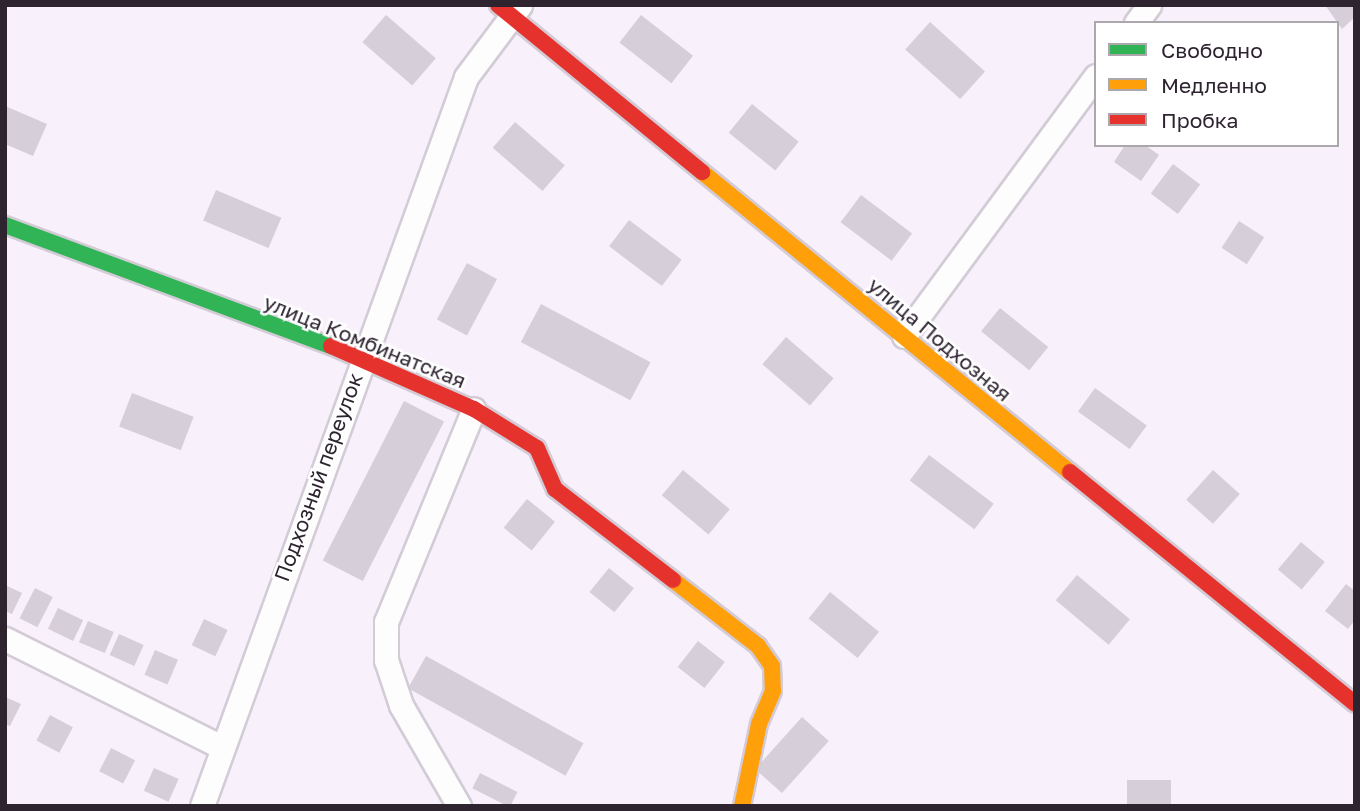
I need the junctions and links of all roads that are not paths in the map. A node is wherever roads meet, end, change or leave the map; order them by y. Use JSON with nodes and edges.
{"nodes":[{"id":1,"x":1149,"y":5,"type":"edge"},
{"id":2,"x":509,"y":9,"type":"edge"},
{"id":3,"x":1137,"y":21,"type":"edge"},
{"id":4,"x":1094,"y":79,"type":"edge"},
{"id":5,"x":5,"y":225,"type":"edge"},
{"id":6,"x":904,"y":336,"type":"junction"},
{"id":7,"x":362,"y":357,"type":"junction"},
{"id":8,"x":474,"y":409,"type":"junction"},
{"id":9,"x":5,"y":639,"type":"edge"},
{"id":10,"x":1355,"y":704,"type":"edge"},
{"id":11,"x":220,"y":746,"type":"junction"},
{"id":12,"x":202,"y":806,"type":"edge"},
{"id":13,"x":459,"y":806,"type":"edge"},
{"id":14,"x":742,"y":806,"type":"edge"}],
"edges":[{"from":1,"to":3,"type":"street"},
{"from":2,"to":6,"type":"street","name":"улица Подхозная"},
{"from":2,"to":7,"type":"street","name":"Подхозный переулок"},
{"from":4,"to":6,"type":"street"},
{"from":5,"to":7,"type":"street","name":"улица Комбинатская"},
{"from":6,"to":10,"type":"street","name":"улица Подхозная"},
{"from":7,"to":8,"type":"street","name":"улица Комбинатская"},
{"from":7,"to":11,"type":"street","name":"Подхозный переулок"},
{"from":8,"to":13,"type":"street"},
{"from":8,"to":14,"type":"street","name":"улица Комбинатская"},
{"from":9,"to":11,"type":"street"},
{"from":11,"to":12,"type":"street","name":"Подхозный переулок"}]}
